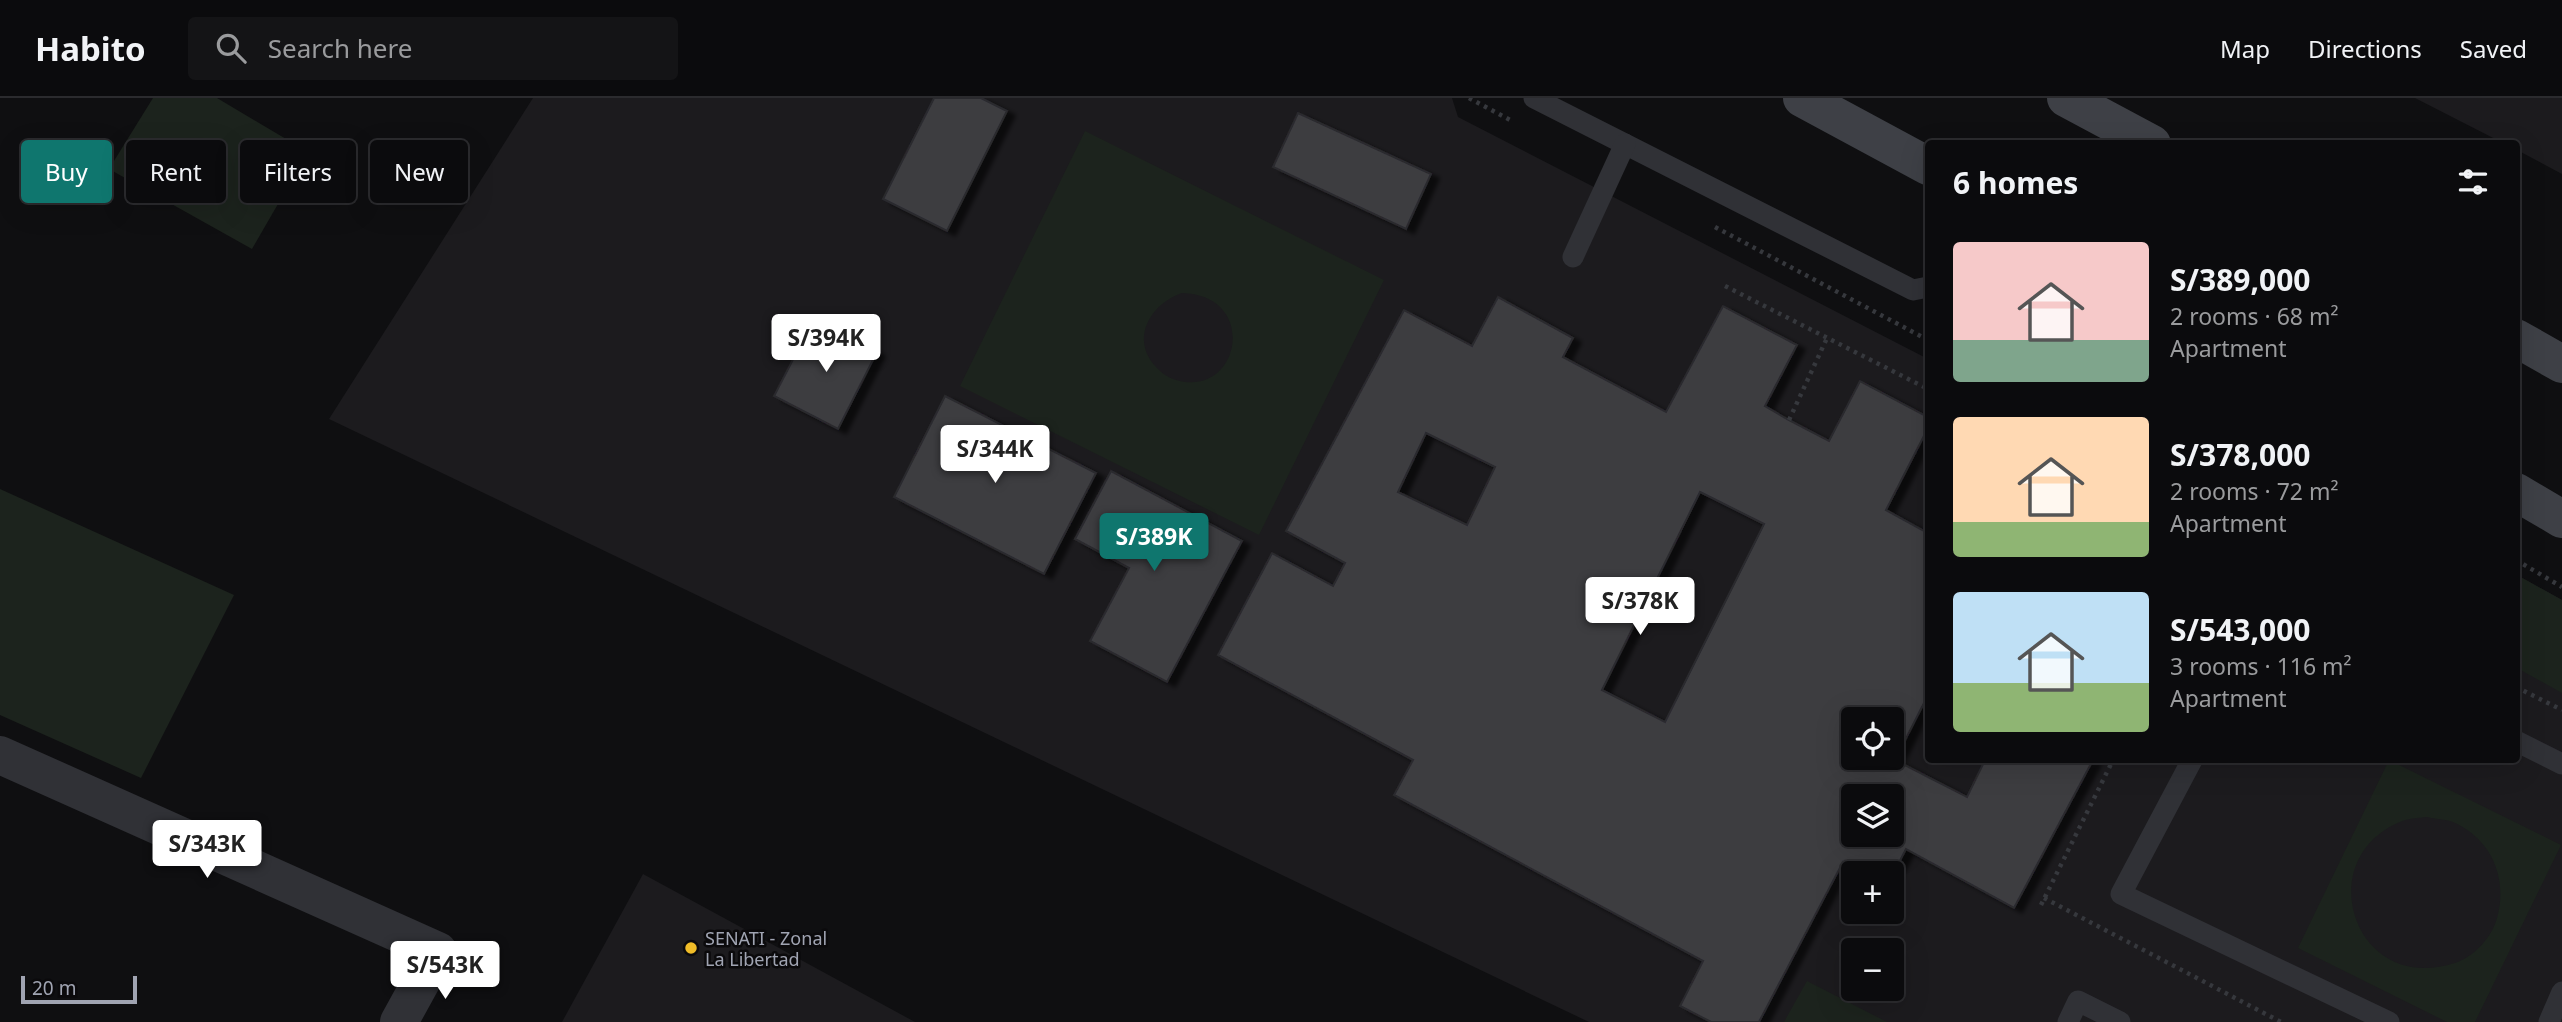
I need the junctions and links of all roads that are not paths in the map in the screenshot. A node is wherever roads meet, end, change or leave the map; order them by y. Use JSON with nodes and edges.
{"nodes":[{"id":1,"x":1534,"y":98,"type":"edge"},
{"id":2,"x":1802,"y":98,"type":"edge"},
{"id":3,"x":2066,"y":98,"type":"edge"},
{"id":4,"x":2145,"y":140,"type":"edge"},
{"id":5,"x":1625,"y":144,"type":"junction"},
{"id":6,"x":1925,"y":164,"type":"edge"},
{"id":7,"x":1573,"y":257,"type":"dead end"},
{"id":8,"x":1923,"y":292,"type":"edge"},
{"id":9,"x":2520,"y":340,"type":"edge"},
{"id":10,"x":2562,"y":364,"type":"edge"},
{"id":11,"x":2520,"y":494,"type":"edge"},
{"id":12,"x":2562,"y":519,"type":"edge"},
{"id":13,"x":2520,"y":743,"type":"edge"},
{"id":14,"x":0,"y":755,"type":"edge"},
{"id":15,"x":2190,"y":763,"type":"edge"},
{"id":16,"x":2562,"y":764,"type":"edge"},
{"id":17,"x":2562,"y":992,"type":"edge"},
{"id":18,"x":399,"y":1022,"type":"edge"},
{"id":19,"x":2068,"y":1022,"type":"edge"},
{"id":20,"x":2120,"y":1022,"type":"edge"},
{"id":21,"x":2389,"y":1022,"type":"edge"},
{"id":22,"x":2549,"y":1022,"type":"edge"}],
"edges":[{"from":1,"to":5,"type":"lane"},
{"from":2,"to":6,"type":"street"},
{"from":3,"to":4,"type":"street"},
{"from":5,"to":7,"type":"lane"},
{"from":5,"to":8,"type":"lane"},
{"from":9,"to":10,"type":"street"},
{"from":11,"to":12,"type":"street"},
{"from":13,"to":16,"type":"lane"},
{"from":14,"to":18,"type":"street"},
{"from":15,"to":21,"type":"lane"},
{"from":17,"to":22,"type":"lane"},
{"from":19,"to":20,"type":"lane"}]}
